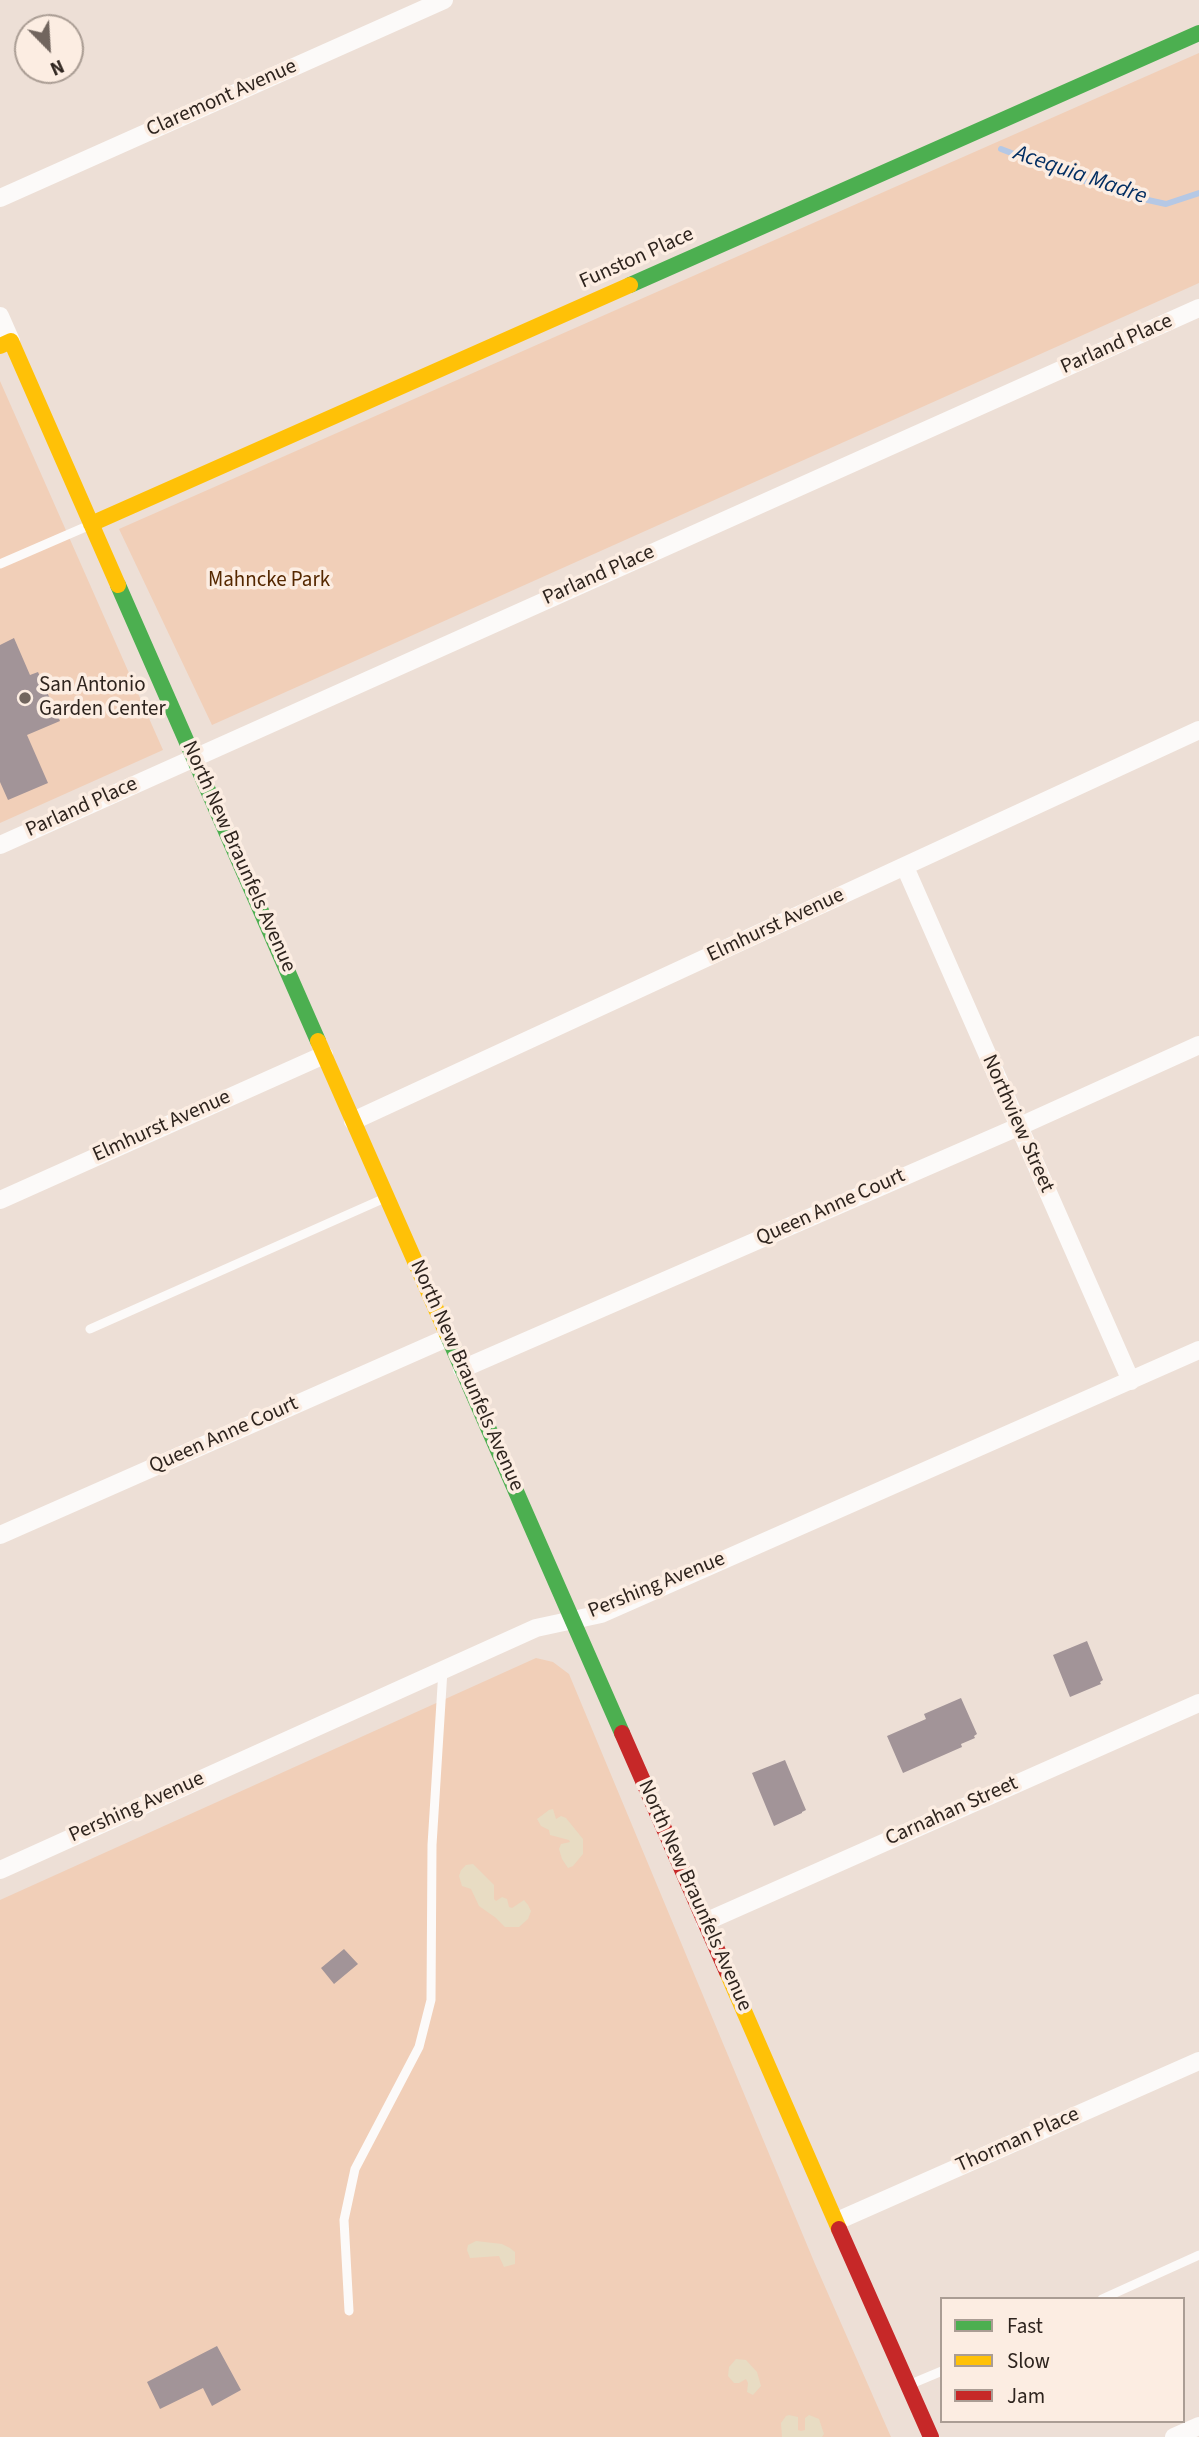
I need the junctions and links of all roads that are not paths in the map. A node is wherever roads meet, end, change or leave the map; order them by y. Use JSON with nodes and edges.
{"nodes":[{"id":1,"x":444,"y":0,"type":"edge"},
{"id":2,"x":1199,"y":33,"type":"edge"},
{"id":3,"x":0,"y":198,"type":"edge"},
{"id":4,"x":1199,"y":308,"type":"edge"},
{"id":5,"x":0,"y":316,"type":"edge"},
{"id":6,"x":6,"y":343,"type":"edge"},
{"id":7,"x":91,"y":524,"type":"junction"},
{"id":8,"x":0,"y":564,"type":"edge"},
{"id":9,"x":1199,"y":730,"type":"edge"},
{"id":10,"x":193,"y":757,"type":"junction"},
{"id":11,"x":0,"y":845,"type":"edge"},
{"id":12,"x":905,"y":867,"type":"junction"},
{"id":13,"x":1199,"y":1045,"type":"edge"},
{"id":14,"x":324,"y":1055,"type":"junction"},
{"id":15,"x":353,"y":1121,"type":"junction"},
{"id":16,"x":1018,"y":1127,"type":"junction"},
{"id":17,"x":387,"y":1197,"type":"junction"},
{"id":18,"x":0,"y":1200,"type":"edge"},
{"id":19,"x":90,"y":1329,"type":"dead end"},
{"id":20,"x":449,"y":1338,"type":"junction"},
{"id":21,"x":1199,"y":1350,"type":"edge"},
{"id":22,"x":462,"y":1369,"type":"junction"},
{"id":23,"x":1131,"y":1381,"type":"junction"},
{"id":24,"x":0,"y":1535,"type":"edge"},
{"id":25,"x":572,"y":1619,"type":"junction"},
{"id":26,"x":443,"y":1669,"type":"junction"},
{"id":27,"x":1199,"y":1703,"type":"edge"},
{"id":28,"x":0,"y":1870,"type":"edge"},
{"id":29,"x":705,"y":1922,"type":"junction"},
{"id":30,"x":1199,"y":2061,"type":"edge"},
{"id":31,"x":836,"y":2221,"type":"junction"},
{"id":32,"x":1199,"y":2255,"type":"edge"},
{"id":33,"x":1106,"y":2297,"type":"edge"},
{"id":34,"x":349,"y":2311,"type":"dead end"},
{"id":35,"x":940,"y":2372,"type":"edge"},
{"id":36,"x":909,"y":2386,"type":"junction"},
{"id":37,"x":1199,"y":2426,"type":"edge"},
{"id":38,"x":931,"y":2437,"type":"edge"},
{"id":39,"x":1174,"y":2437,"type":"edge"}],
"edges":[{"from":1,"to":3,"type":"street","name":"Claremont Avenue"},
{"from":2,"to":7,"type":"street","name":"Funston Place"},
{"from":4,"to":10,"type":"street","name":"Parland Place"},
{"from":5,"to":6,"type":"street","name":"North New Braunfels Avenue"},
{"from":6,"to":7,"type":"street","name":"North New Braunfels Avenue"},
{"from":7,"to":8,"type":"lane"},
{"from":7,"to":10,"type":"street","name":"North New Braunfels Avenue"},
{"from":9,"to":12,"type":"street","name":"Elmhurst Avenue"},
{"from":10,"to":11,"type":"street","name":"Parland Place"},
{"from":10,"to":14,"type":"street","name":"North New Braunfels Avenue"},
{"from":12,"to":15,"type":"street","name":"Elmhurst Avenue"},
{"from":12,"to":16,"type":"street","name":"Northview Street"},
{"from":13,"to":16,"type":"street","name":"Queen Anne Court"},
{"from":14,"to":15,"type":"street","name":"North New Braunfels Avenue"},
{"from":14,"to":18,"type":"street","name":"Elmhurst Avenue"},
{"from":15,"to":17,"type":"street","name":"North New Braunfels Avenue"},
{"from":16,"to":22,"type":"street","name":"Queen Anne Court"},
{"from":16,"to":23,"type":"street","name":"Northview Street"},
{"from":17,"to":19,"type":"lane"},
{"from":17,"to":20,"type":"street","name":"North New Braunfels Avenue"},
{"from":20,"to":22,"type":"street","name":"North New Braunfels Avenue"},
{"from":20,"to":24,"type":"street","name":"Queen Anne Court"},
{"from":21,"to":23,"type":"street","name":"Pershing Avenue"},
{"from":22,"to":25,"type":"street","name":"North New Braunfels Avenue"},
{"from":23,"to":25,"type":"street","name":"Pershing Avenue"},
{"from":25,"to":26,"type":"street","name":"Pershing Avenue"},
{"from":25,"to":29,"type":"street","name":"North New Braunfels Avenue"},
{"from":26,"to":28,"type":"street","name":"Pershing Avenue"},
{"from":26,"to":34,"type":"lane"},
{"from":27,"to":29,"type":"street","name":"Carnahan Street"},
{"from":29,"to":31,"type":"street","name":"North New Braunfels Avenue"},
{"from":30,"to":31,"type":"street","name":"Thorman Place"},
{"from":31,"to":36,"type":"street","name":"North New Braunfels Avenue"},
{"from":32,"to":33,"type":"lane"},
{"from":35,"to":36,"type":"lane"},
{"from":36,"to":38,"type":"street","name":"North New Braunfels Avenue"},
{"from":37,"to":39,"type":"street"}]}
